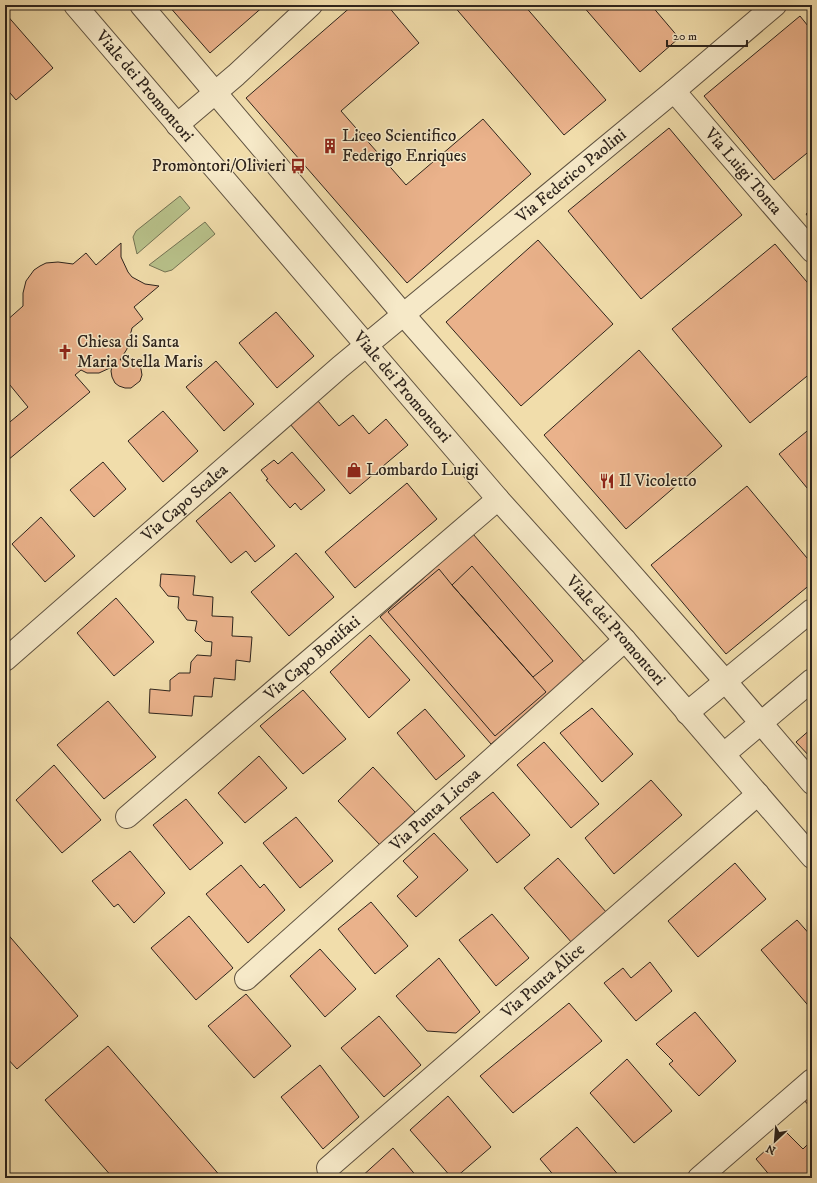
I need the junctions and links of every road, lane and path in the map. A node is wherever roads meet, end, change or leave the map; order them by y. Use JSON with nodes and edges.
{"nodes":[{"id":1,"x":75,"y":5,"type":"edge"},
{"id":2,"x":141,"y":5,"type":"edge"},
{"id":3,"x":311,"y":5,"type":"edge"},
{"id":4,"x":775,"y":5,"type":"edge"},
{"id":5,"x":674,"y":91,"type":"junction"},
{"id":6,"x":215,"y":93,"type":"junction"},
{"id":7,"x":177,"y":125,"type":"junction"},
{"id":8,"x":812,"y":252,"type":"edge"},
{"id":9,"x":403,"y":314,"type":"junction"},
{"id":10,"x":366,"y":346,"type":"junction"},
{"id":11,"x":498,"y":499,"type":"junction"},
{"id":12,"x":812,"y":610,"type":"edge"},
{"id":13,"x":625,"y":640,"type":"junction"},
{"id":14,"x":5,"y":660,"type":"edge"},
{"id":15,"x":812,"y":680,"type":"edge"},
{"id":16,"x":726,"y":682,"type":"junction"},
{"id":17,"x":687,"y":713,"type":"junction"},
{"id":18,"x":760,"y":724,"type":"junction"},
{"id":19,"x":724,"y":754,"type":"junction"},
{"id":20,"x":812,"y":784,"type":"edge"},
{"id":21,"x":758,"y":794,"type":"junction"},
{"id":22,"x":127,"y":817,"type":"dead end"},
{"id":23,"x":812,"y":857,"type":"edge"},
{"id":24,"x":246,"y":979,"type":"dead end"},
{"id":25,"x":812,"y":1080,"type":"edge"},
{"id":26,"x":328,"y":1168,"type":"dead end"},
{"id":27,"x":699,"y":1178,"type":"edge"}],
"edges":[{"from":1,"to":7,"type":"street","name":"Viale dei Promontori"},
{"from":2,"to":6,"type":"street"},
{"from":3,"to":6,"type":"street"},
{"from":4,"to":5,"type":"street","name":"Via Federico Paolini"},
{"from":5,"to":8,"type":"street","name":"Via Luigi Tonta"},
{"from":5,"to":9,"type":"street","name":"Via Federico Paolini"},
{"from":6,"to":7,"type":"street"},
{"from":6,"to":9,"type":"street"},
{"from":7,"to":10,"type":"street","name":"Viale dei Promontori"},
{"from":9,"to":10,"type":"street","name":"Via Federico Paolini"},
{"from":9,"to":16,"type":"street"},
{"from":10,"to":11,"type":"street","name":"Viale dei Promontori"},
{"from":10,"to":14,"type":"street","name":"Via Capo Scalea"},
{"from":11,"to":13,"type":"street","name":"Viale dei Promontori"},
{"from":11,"to":22,"type":"street","name":"Via Capo Bonifati"},
{"from":12,"to":16,"type":"street"},
{"from":13,"to":17,"type":"street","name":"Viale dei Promontori"},
{"from":13,"to":24,"type":"street","name":"Via Punta Licosa"},
{"from":15,"to":18,"type":"street"},
{"from":16,"to":17,"type":"street"},
{"from":16,"to":18,"type":"street"},
{"from":17,"to":19,"type":"street","name":"Viale dei Promontori"},
{"from":18,"to":19,"type":"street"},
{"from":18,"to":20,"type":"street"},
{"from":19,"to":21,"type":"street","name":"Viale dei Promontori"},
{"from":21,"to":23,"type":"street","name":"Viale dei Promontori"},
{"from":21,"to":26,"type":"street","name":"Via Punta Alice"},
{"from":25,"to":27,"type":"street"}]}
